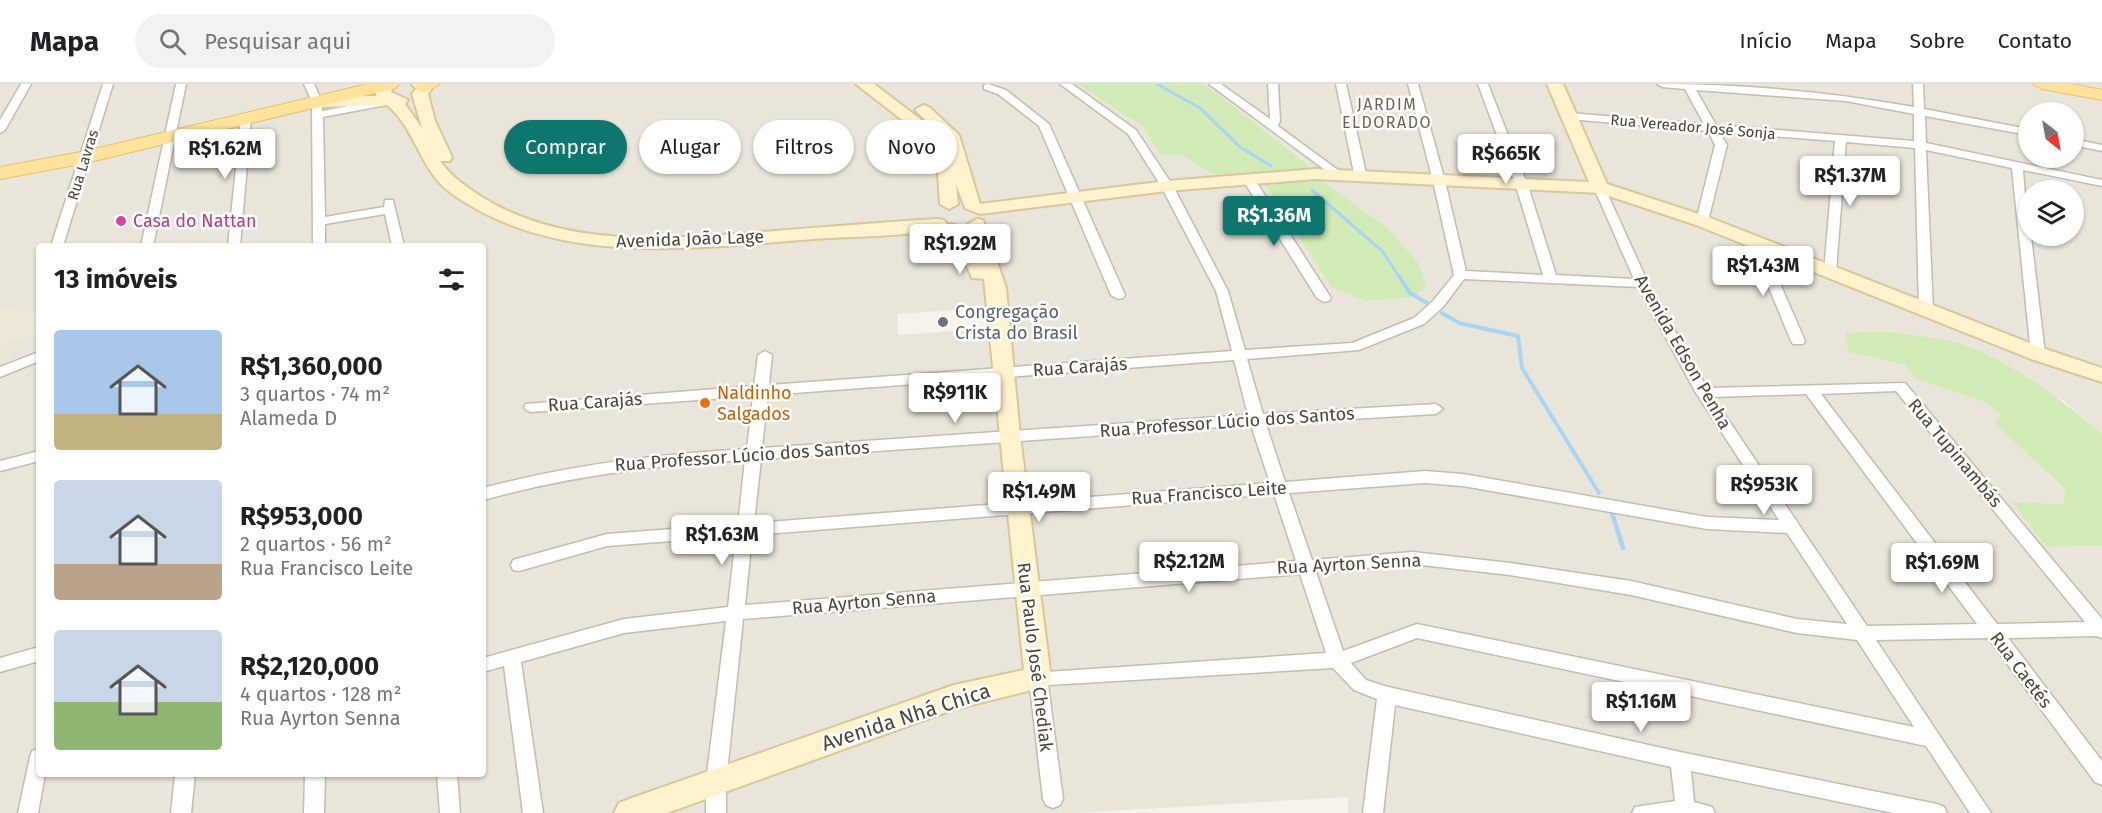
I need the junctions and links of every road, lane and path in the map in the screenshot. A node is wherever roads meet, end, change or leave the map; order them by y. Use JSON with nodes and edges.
{"nodes":[{"id":1,"x":26,"y":84,"type":"edge"},
{"id":2,"x":108,"y":84,"type":"edge"},
{"id":3,"x":864,"y":84,"type":"edge"},
{"id":4,"x":887,"y":84,"type":"edge"},
{"id":5,"x":1065,"y":84,"type":"edge"},
{"id":6,"x":1214,"y":84,"type":"edge"},
{"id":7,"x":1273,"y":84,"type":"edge"},
{"id":8,"x":1341,"y":84,"type":"edge"},
{"id":9,"x":1413,"y":84,"type":"edge"},
{"id":10,"x":1483,"y":84,"type":"edge"},
{"id":11,"x":1555,"y":84,"type":"edge"},
{"id":12,"x":1662,"y":84,"type":"edge"},
{"id":13,"x":1918,"y":84,"type":"edge"},
{"id":14,"x":2043,"y":84,"type":"edge"},
{"id":15,"x":2070,"y":84,"type":"edge"},
{"id":16,"x":185,"y":85,"type":"edge"},
{"id":17,"x":1689,"y":85,"type":"edge"},
{"id":18,"x":424,"y":87,"type":"edge"},
{"id":19,"x":988,"y":87,"type":"dead end"},
{"id":20,"x":389,"y":90,"type":"edge"},
{"id":21,"x":2102,"y":90,"type":"edge"},
{"id":22,"x":315,"y":94,"type":"edge"},
{"id":23,"x":2102,"y":95,"type":"edge"},
{"id":24,"x":1919,"y":110,"type":"junction"},
{"id":25,"x":1569,"y":116,"type":"junction"},
{"id":26,"x":246,"y":118,"type":"junction"},
{"id":27,"x":1272,"y":127,"type":"junction"},
{"id":28,"x":1713,"y":128,"type":"junction"},
{"id":29,"x":0,"y":130,"type":"edge"},
{"id":30,"x":2018,"y":130,"type":"edge"},
{"id":31,"x":169,"y":137,"type":"junction"},
{"id":32,"x":1841,"y":140,"type":"junction"},
{"id":33,"x":2084,"y":144,"type":"edge"},
{"id":34,"x":1920,"y":145,"type":"junction"},
{"id":35,"x":2102,"y":147,"type":"edge"},
{"id":36,"x":86,"y":157,"type":"junction"},
{"id":37,"x":2017,"y":165,"type":"junction"},
{"id":38,"x":0,"y":173,"type":"edge"},
{"id":39,"x":1340,"y":176,"type":"junction"},
{"id":40,"x":1361,"y":178,"type":"junction"},
{"id":41,"x":1249,"y":180,"type":"junction"},
{"id":42,"x":1439,"y":181,"type":"junction"},
{"id":43,"x":2102,"y":183,"type":"edge"},
{"id":44,"x":1522,"y":186,"type":"junction"},
{"id":45,"x":1600,"y":188,"type":"junction"},
{"id":46,"x":1169,"y":189,"type":"junction"},
{"id":47,"x":1077,"y":201,"type":"junction"},
{"id":48,"x":977,"y":214,"type":"junction"},
{"id":49,"x":943,"y":218,"type":"junction"},
{"id":50,"x":321,"y":221,"type":"junction"},
{"id":51,"x":1702,"y":221,"type":"junction"},
{"id":52,"x":1756,"y":242,"type":"junction"},
{"id":53,"x":58,"y":243,"type":"edge"},
{"id":54,"x":148,"y":243,"type":"edge"},
{"id":55,"x":234,"y":243,"type":"edge"},
{"id":56,"x":319,"y":243,"type":"edge"},
{"id":57,"x":398,"y":243,"type":"edge"},
{"id":58,"x":1830,"y":272,"type":"junction"},
{"id":59,"x":1460,"y":275,"type":"junction"},
{"id":60,"x":1551,"y":279,"type":"junction"},
{"id":61,"x":1642,"y":283,"type":"junction"},
{"id":62,"x":996,"y":288,"type":"junction"},
{"id":63,"x":1118,"y":295,"type":"dead end"},
{"id":64,"x":1324,"y":298,"type":"dead end"},
{"id":65,"x":1926,"y":310,"type":"junction"},
{"id":66,"x":1798,"y":340,"type":"dead end"},
{"id":67,"x":2038,"y":354,"type":"junction"},
{"id":68,"x":765,"y":355,"type":"dead end"},
{"id":69,"x":1238,"y":356,"type":"junction"},
{"id":70,"x":36,"y":357,"type":"edge"},
{"id":71,"x":0,"y":372,"type":"edge"},
{"id":72,"x":1002,"y":373,"type":"junction"},
{"id":73,"x":2102,"y":375,"type":"edge"},
{"id":74,"x":761,"y":389,"type":"junction"},
{"id":75,"x":1811,"y":391,"type":"junction"},
{"id":76,"x":1703,"y":393,"type":"junction"},
{"id":77,"x":531,"y":407,"type":"dead end"},
{"id":78,"x":1436,"y":409,"type":"dead end"},
{"id":79,"x":1257,"y":420,"type":"junction"},
{"id":80,"x":1009,"y":436,"type":"junction"},
{"id":81,"x":753,"y":454,"type":"junction"},
{"id":82,"x":36,"y":457,"type":"edge"},
{"id":83,"x":0,"y":466,"type":"edge"},
{"id":84,"x":1280,"y":488,"type":"junction"},
{"id":85,"x":486,"y":493,"type":"edge"},
{"id":86,"x":1017,"y":507,"type":"junction"},
{"id":87,"x":1792,"y":527,"type":"junction"},
{"id":88,"x":744,"y":528,"type":"junction"},
{"id":89,"x":519,"y":565,"type":"dead end"},
{"id":90,"x":1305,"y":565,"type":"junction"},
{"id":91,"x":1026,"y":589,"type":"junction"},
{"id":92,"x":734,"y":613,"type":"junction"},
{"id":93,"x":2101,"y":629,"type":"edge"},
{"id":94,"x":1991,"y":631,"type":"junction"},
{"id":95,"x":1862,"y":633,"type":"junction"},
{"id":96,"x":36,"y":655,"type":"edge"},
{"id":97,"x":512,"y":657,"type":"junction"},
{"id":98,"x":1337,"y":660,"type":"junction"},
{"id":99,"x":486,"y":664,"type":"edge"},
{"id":100,"x":0,"y":665,"type":"edge"},
{"id":101,"x":1038,"y":678,"type":"junction"},
{"id":102,"x":1387,"y":695,"type":"junction"},
{"id":103,"x":1932,"y":739,"type":"junction"},
{"id":104,"x":1680,"y":760,"type":"junction"},
{"id":105,"x":36,"y":772,"type":"edge"},
{"id":106,"x":2102,"y":776,"type":"edge"},
{"id":107,"x":185,"y":777,"type":"edge"},
{"id":108,"x":315,"y":777,"type":"edge"},
{"id":109,"x":447,"y":777,"type":"edge"},
{"id":110,"x":716,"y":782,"type":"junction"},
{"id":111,"x":1053,"y":799,"type":"dead end"},
{"id":112,"x":1685,"y":811,"type":"edge"},
{"id":113,"x":28,"y":813,"type":"edge"},
{"id":114,"x":182,"y":813,"type":"edge"},
{"id":115,"x":314,"y":813,"type":"edge"},
{"id":116,"x":450,"y":813,"type":"edge"},
{"id":117,"x":533,"y":813,"type":"edge"},
{"id":118,"x":629,"y":813,"type":"edge"},
{"id":119,"x":716,"y":813,"type":"edge"},
{"id":120,"x":1373,"y":813,"type":"edge"},
{"id":121,"x":1642,"y":813,"type":"edge"},
{"id":122,"x":1705,"y":813,"type":"edge"},
{"id":123,"x":1937,"y":813,"type":"edge"},
{"id":124,"x":1981,"y":813,"type":"edge"}],
"edges":[{"from":1,"to":29,"type":"street"},
{"from":2,"to":36,"type":"street","name":"Rua Lavras"},
{"from":3,"to":49,"type":"street"},
{"from":4,"to":48,"type":"street","name":"Rua Paulo José Chediak"},
{"from":5,"to":46,"type":"street"},
{"from":6,"to":27,"type":"street"},
{"from":7,"to":27,"type":"street"},
{"from":8,"to":40,"type":"street"},
{"from":9,"to":42,"type":"street"},
{"from":10,"to":44,"type":"street"},
{"from":11,"to":25,"type":"street","name":"Avenida Edson Penha"},
{"from":12,"to":17,"type":"street"},
{"from":13,"to":24,"type":"street"},
{"from":14,"to":23,"type":"main road"},
{"from":15,"to":21,"type":"main road"},
{"from":16,"to":31,"type":"street"},
{"from":17,"to":24,"type":"street"},
{"from":17,"to":28,"type":"street"},
{"from":18,"to":20,"type":"street"},
{"from":18,"to":49,"type":"street","name":"Avenida João Lage"},
{"from":19,"to":47,"type":"street"},
{"from":20,"to":22,"type":"main road"},
{"from":20,"to":49,"type":"street","name":"Avenida João Lage"},
{"from":22,"to":26,"type":"main road"},
{"from":22,"to":50,"type":"street"},
{"from":24,"to":30,"type":"street"},
{"from":24,"to":34,"type":"street"},
{"from":25,"to":28,"type":"street","name":"Rua Vereador José Sonja"},
{"from":25,"to":45,"type":"street","name":"Avenida Edson Penha"},
{"from":26,"to":31,"type":"main road"},
{"from":26,"to":55,"type":"street"},
{"from":27,"to":39,"type":"street"},
{"from":28,"to":32,"type":"street","name":"Rua Vereador José Sonja"},
{"from":28,"to":51,"type":"street"},
{"from":31,"to":36,"type":"main road"},
{"from":31,"to":54,"type":"street"},
{"from":32,"to":34,"type":"street","name":"Rua Vereador José Sonja"},
{"from":32,"to":58,"type":"street"},
{"from":33,"to":35,"type":"street"},
{"from":34,"to":37,"type":"street","name":"Rua Vereador José Sonja"},
{"from":34,"to":65,"type":"street"},
{"from":36,"to":38,"type":"main road"},
{"from":36,"to":53,"type":"street","name":"Rua Lavras"},
{"from":37,"to":43,"type":"street","name":"Rua Vereador José Sonja"},
{"from":37,"to":67,"type":"street"},
{"from":39,"to":40,"type":"street"},
{"from":39,"to":41,"type":"street"},
{"from":40,"to":42,"type":"street"},
{"from":41,"to":46,"type":"street"},
{"from":41,"to":64,"type":"street"},
{"from":42,"to":44,"type":"street"},
{"from":42,"to":59,"type":"street"},
{"from":44,"to":45,"type":"street"},
{"from":44,"to":60,"type":"street"},
{"from":45,"to":51,"type":"street"},
{"from":45,"to":61,"type":"street","name":"Avenida Edson Penha"},
{"from":46,"to":47,"type":"street"},
{"from":46,"to":69,"type":"street"},
{"from":47,"to":48,"type":"street"},
{"from":47,"to":63,"type":"street"},
{"from":48,"to":49,"type":"street"},
{"from":48,"to":49,"type":"street"},
{"from":48,"to":62,"type":"street","name":"Rua Paulo José Chediak"},
{"from":49,"to":62,"type":"street"},
{"from":50,"to":56,"type":"street"},
{"from":50,"to":57,"type":"street"},
{"from":51,"to":52,"type":"street"},
{"from":52,"to":58,"type":"street"},
{"from":52,"to":66,"type":"street"},
{"from":58,"to":65,"type":"street"},
{"from":59,"to":60,"type":"street"},
{"from":59,"to":69,"type":"street","name":"Rua Carajás"},
{"from":60,"to":61,"type":"street"},
{"from":61,"to":76,"type":"street","name":"Avenida Edson Penha"},
{"from":62,"to":72,"type":"street","name":"Rua Paulo José Chediak"},
{"from":65,"to":67,"type":"street"},
{"from":67,"to":73,"type":"street"},
{"from":68,"to":74,"type":"street"},
{"from":69,"to":72,"type":"street","name":"Rua Carajás"},
{"from":69,"to":79,"type":"street"},
{"from":70,"to":71,"type":"street"},
{"from":72,"to":74,"type":"street","name":"Rua Carajás"},
{"from":72,"to":80,"type":"street","name":"Rua Paulo José Chediak"},
{"from":74,"to":77,"type":"street","name":"Rua Carajás"},
{"from":74,"to":81,"type":"street"},
{"from":75,"to":76,"type":"street"},
{"from":75,"to":93,"type":"street","name":"Rua Tupinambás"},
{"from":75,"to":94,"type":"street","name":"Rua Caetés"},
{"from":76,"to":87,"type":"street","name":"Avenida Edson Penha"},
{"from":78,"to":79,"type":"street","name":"Rua Professor Lúcio dos Santos"},
{"from":79,"to":80,"type":"street","name":"Rua Professor Lúcio dos Santos"},
{"from":79,"to":84,"type":"street"},
{"from":80,"to":81,"type":"street","name":"Rua Professor Lúcio dos Santos"},
{"from":80,"to":86,"type":"street","name":"Rua Paulo José Chediak"},
{"from":81,"to":85,"type":"street","name":"Rua Professor Lúcio dos Santos"},
{"from":81,"to":88,"type":"street"},
{"from":82,"to":83,"type":"street"},
{"from":84,"to":86,"type":"street","name":"Rua Francisco Leite"},
{"from":84,"to":87,"type":"street","name":"Rua Francisco Leite"},
{"from":84,"to":90,"type":"street"},
{"from":86,"to":88,"type":"street","name":"Rua Francisco Leite"},
{"from":86,"to":91,"type":"street","name":"Rua Paulo José Chediak"},
{"from":87,"to":95,"type":"street","name":"Avenida Edson Penha"},
{"from":88,"to":89,"type":"street","name":"Rua Francisco Leite"},
{"from":88,"to":92,"type":"street"},
{"from":90,"to":91,"type":"street","name":"Rua Ayrton Senna"},
{"from":90,"to":95,"type":"street","name":"Rua Ayrton Senna"},
{"from":90,"to":98,"type":"street"},
{"from":91,"to":92,"type":"street","name":"Rua Ayrton Senna"},
{"from":91,"to":101,"type":"street","name":"Rua Paulo José Chediak"},
{"from":92,"to":97,"type":"street","name":"Rua Ayrton Senna"},
{"from":92,"to":110,"type":"street"},
{"from":93,"to":94,"type":"street","name":"Rua Ayrton Senna"},
{"from":94,"to":95,"type":"street","name":"Rua Ayrton Senna"},
{"from":94,"to":106,"type":"street","name":"Rua Caetés"},
{"from":95,"to":103,"type":"street","name":"Avenida Edson Penha"},
{"from":96,"to":100,"type":"street"},
{"from":97,"to":99,"type":"street","name":"Rua Ayrton Senna"},
{"from":97,"to":117,"type":"street"},
{"from":98,"to":101,"type":"street","name":"Avenida Nhá Chica"},
{"from":98,"to":102,"type":"street"},
{"from":98,"to":103,"type":"street","name":"Avenida Nhá Chica"},
{"from":101,"to":110,"type":"street","name":"Avenida Nhá Chica"},
{"from":101,"to":111,"type":"street","name":"Rua Paulo José Chediak"},
{"from":102,"to":104,"type":"street"},
{"from":102,"to":120,"type":"street"},
{"from":103,"to":124,"type":"street","name":"Avenida Edson Penha"},
{"from":104,"to":112,"type":"street"},
{"from":104,"to":123,"type":"street"},
{"from":105,"to":113,"type":"street"},
{"from":107,"to":114,"type":"street"},
{"from":108,"to":115,"type":"street"},
{"from":109,"to":116,"type":"street"},
{"from":110,"to":118,"type":"street","name":"Avenida Nhá Chica"},
{"from":110,"to":119,"type":"street"},
{"from":112,"to":121,"type":"street"},
{"from":112,"to":122,"type":"street"}]}
